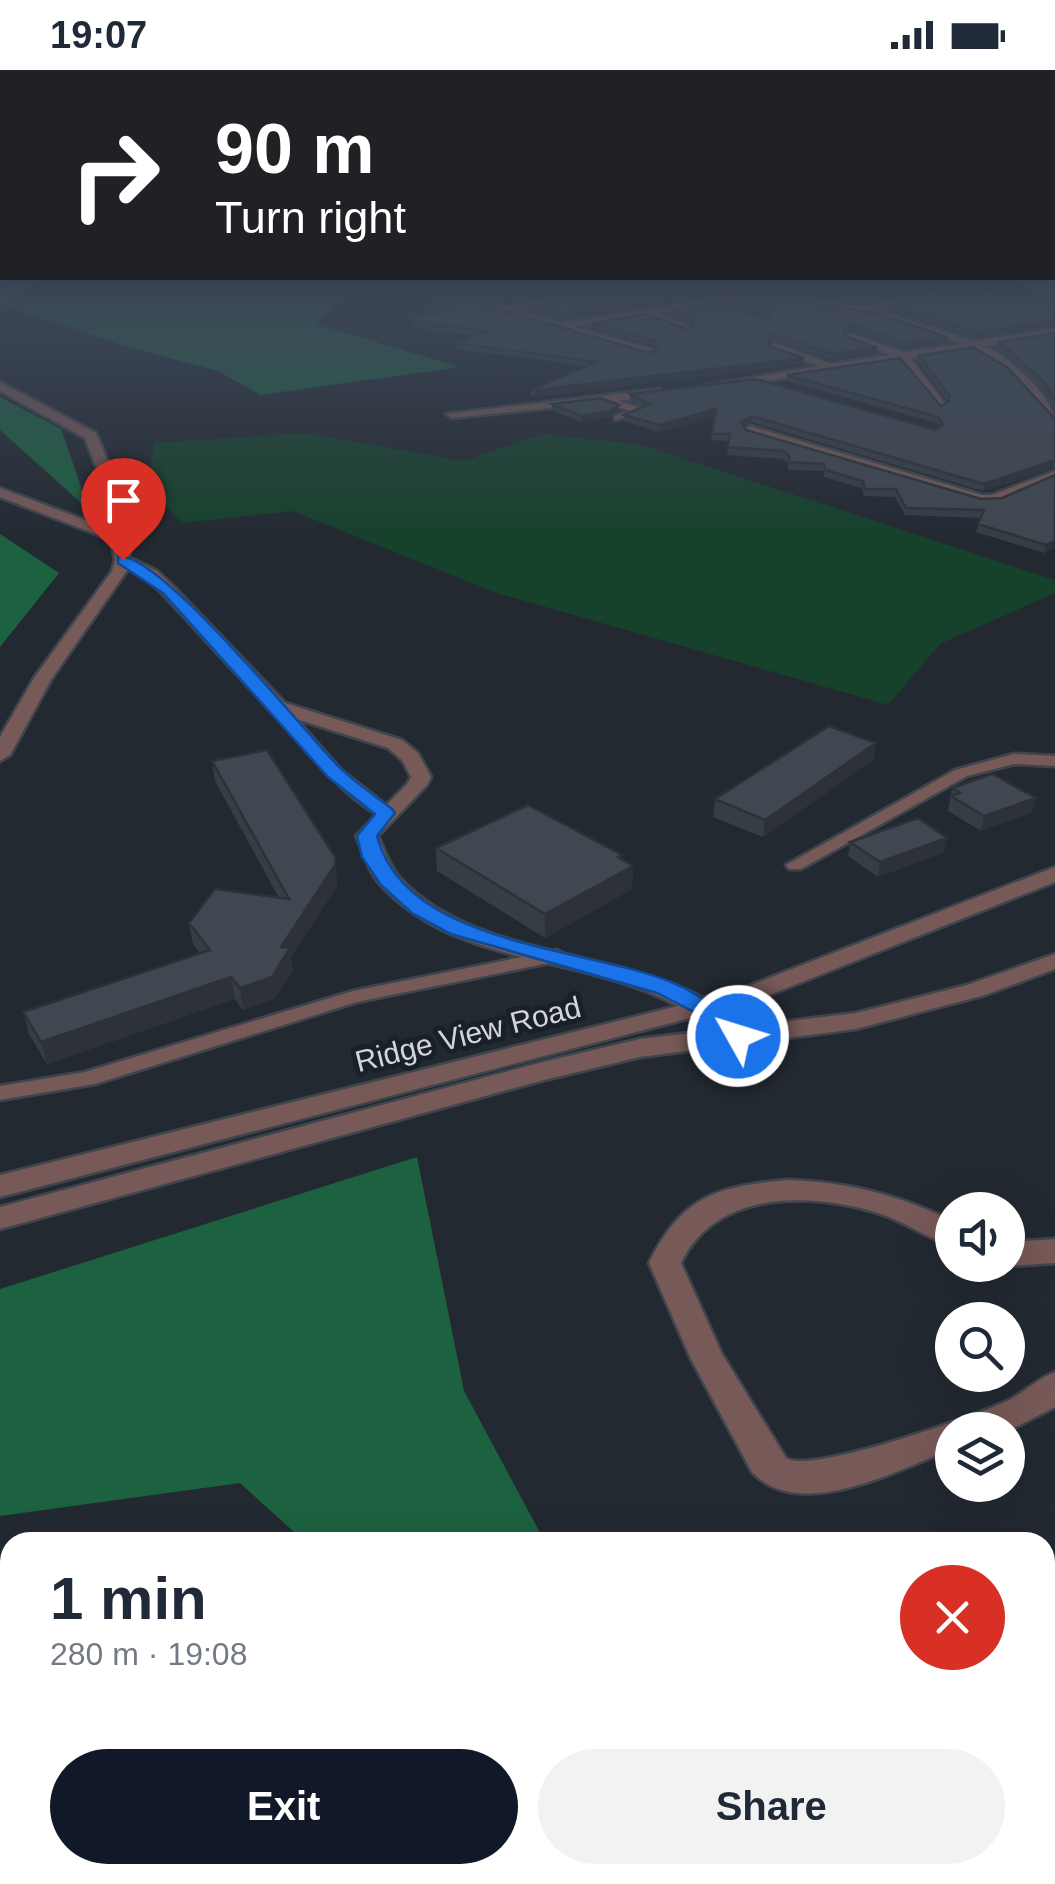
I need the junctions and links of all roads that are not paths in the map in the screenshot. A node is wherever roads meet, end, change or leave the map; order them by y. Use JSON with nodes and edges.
{"nodes":[{"id":1,"x":791,"y":374,"type":"edge"},
{"id":2,"x":916,"y":374,"type":"edge"},
{"id":3,"x":1017,"y":374,"type":"edge"},
{"id":4,"x":752,"y":379,"type":"junction"},
{"id":5,"x":0,"y":386,"type":"edge"},
{"id":6,"x":696,"y":388,"type":"edge"},
{"id":7,"x":678,"y":390,"type":"edge"},
{"id":8,"x":788,"y":390,"type":"edge"},
{"id":9,"x":604,"y":400,"type":"junction"},
{"id":10,"x":1049,"y":404,"type":"edge"},
{"id":11,"x":940,"y":405,"type":"edge"},
{"id":12,"x":452,"y":414,"type":"dead end"},
{"id":13,"x":619,"y":418,"type":"edge"},
{"id":14,"x":1055,"y":420,"type":"edge"},
{"id":15,"x":750,"y":430,"type":"edge"},
{"id":16,"x":1055,"y":475,"type":"edge"},
{"id":17,"x":0,"y":492,"type":"edge"},
{"id":18,"x":120,"y":548,"type":"junction"},
{"id":19,"x":278,"y":706,"type":"junction"},
{"id":20,"x":0,"y":755,"type":"edge"},
{"id":21,"x":1055,"y":761,"type":"edge"},
{"id":22,"x":386,"y":813,"type":"junction"},
{"id":23,"x":796,"y":864,"type":"dead end"},
{"id":24,"x":1055,"y":874,"type":"edge"},
{"id":25,"x":557,"y":956,"type":"junction"},
{"id":26,"x":1055,"y":960,"type":"edge"},
{"id":27,"x":700,"y":1006,"type":"junction"},
{"id":28,"x":738,"y":1036,"type":"junction"},
{"id":29,"x":0,"y":1093,"type":"edge"},
{"id":30,"x":0,"y":1186,"type":"edge"},
{"id":31,"x":0,"y":1218,"type":"edge"},
{"id":32,"x":935,"y":1226,"type":"edge"},
{"id":33,"x":1055,"y":1252,"type":"edge"},
{"id":34,"x":1025,"y":1253,"type":"edge"},
{"id":35,"x":1055,"y":1386,"type":"edge"},
{"id":36,"x":1017,"y":1412,"type":"edge"},
{"id":37,"x":935,"y":1440,"type":"edge"}],
"edges":[{"from":1,"to":4,"type":"street"},
{"from":2,"to":11,"type":"street"},
{"from":3,"to":10,"type":"street"},
{"from":4,"to":6,"type":"street"},
{"from":4,"to":8,"type":"street"},
{"from":5,"to":18,"type":"street"},
{"from":7,"to":9,"type":"street"},
{"from":9,"to":12,"type":"street"},
{"from":9,"to":13,"type":"lane"},
{"from":10,"to":14,"type":"street"},
{"from":15,"to":16,"type":"street"},
{"from":17,"to":18,"type":"street"},
{"from":18,"to":19,"type":"street"},
{"from":18,"to":20,"type":"street"},
{"from":19,"to":22,"type":"lane"},
{"from":19,"to":22,"type":"street"},
{"from":21,"to":23,"type":"lane"},
{"from":22,"to":25,"type":"street"},
{"from":24,"to":27,"type":"street","name":"Ridge View Road"},
{"from":25,"to":27,"type":"street"},
{"from":25,"to":29,"type":"lane"},
{"from":26,"to":28,"type":"street","name":"Ridge View Road"},
{"from":27,"to":28,"type":"street"},
{"from":27,"to":30,"type":"street","name":"Ridge View Road"},
{"from":28,"to":31,"type":"street","name":"Ridge View Road"},
{"from":32,"to":37,"type":"street"},
{"from":33,"to":34,"type":"street"},
{"from":35,"to":36,"type":"street"}]}
